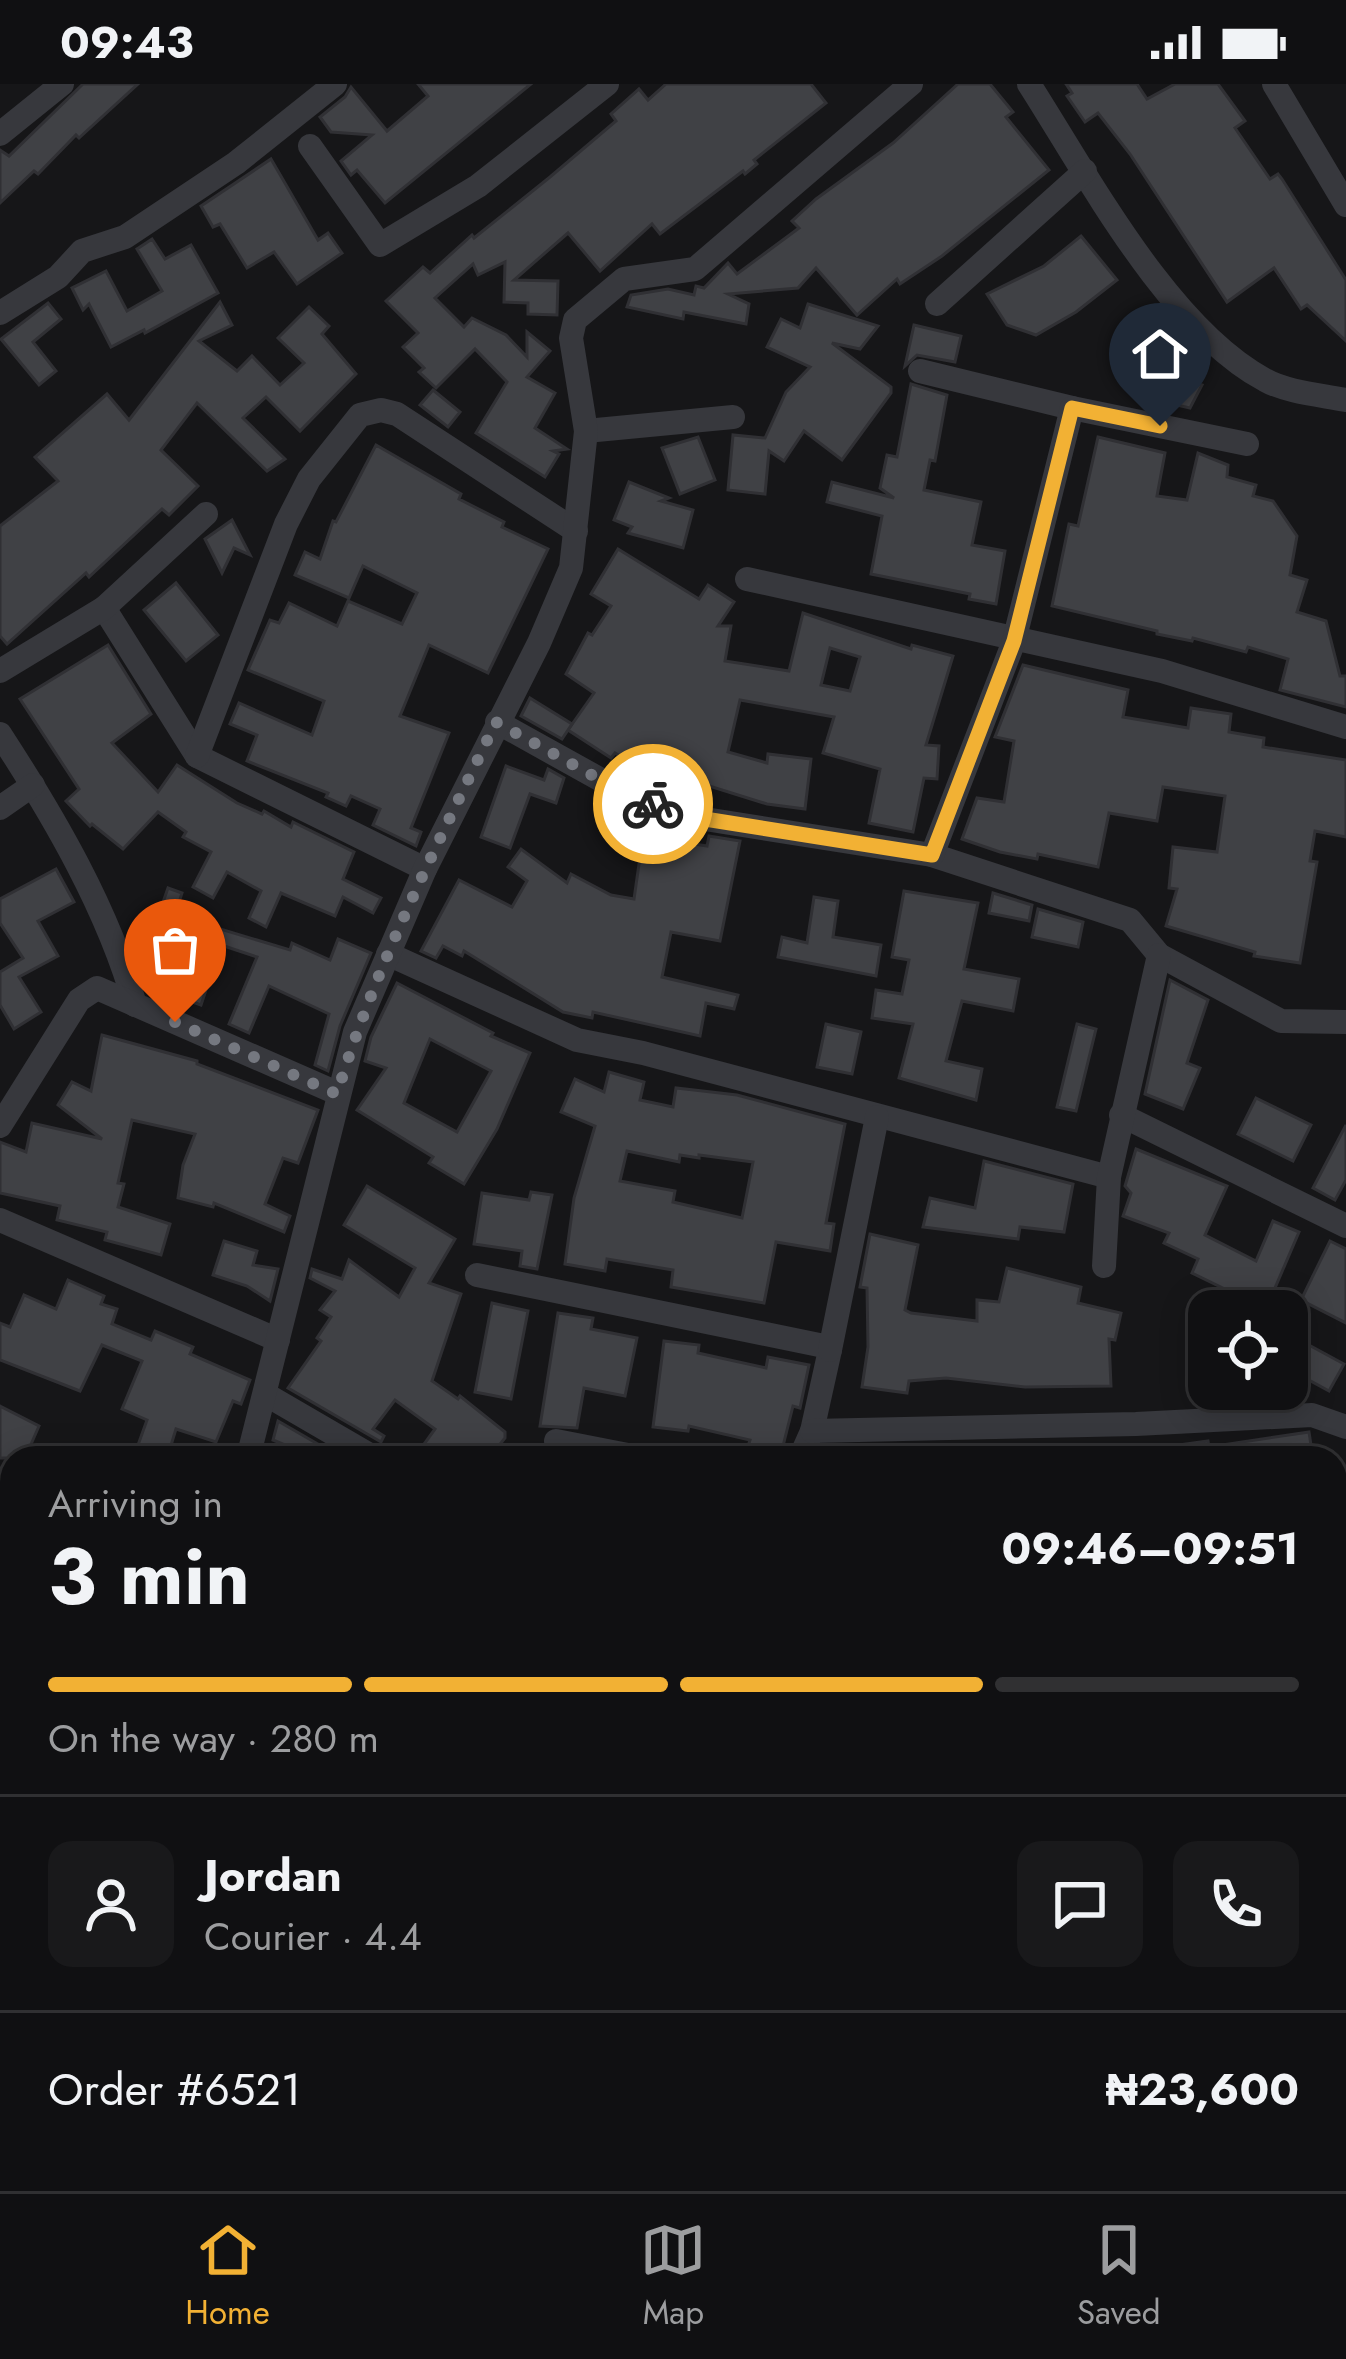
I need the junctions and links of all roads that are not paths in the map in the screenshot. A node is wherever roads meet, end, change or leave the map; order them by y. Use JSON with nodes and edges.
{"nodes":[{"id":1,"x":62,"y":84,"type":"edge"},
{"id":2,"x":335,"y":84,"type":"edge"},
{"id":3,"x":607,"y":84,"type":"edge"},
{"id":4,"x":911,"y":84,"type":"edge"},
{"id":5,"x":1029,"y":84,"type":"edge"},
{"id":6,"x":1284,"y":87,"type":"edge"},
{"id":7,"x":0,"y":134,"type":"edge"},
{"id":8,"x":310,"y":146,"type":"dead end"},
{"id":9,"x":1085,"y":171,"type":"junction"},
{"id":10,"x":1346,"y":205,"type":"edge"},
{"id":11,"x":937,"y":304,"type":"dead end"},
{"id":12,"x":0,"y":314,"type":"edge"},
{"id":13,"x":920,"y":371,"type":"dead end"},
{"id":14,"x":1346,"y":400,"type":"edge"},
{"id":15,"x":1072,"y":408,"type":"junction"},
{"id":16,"x":733,"y":417,"type":"dead end"},
{"id":17,"x":586,"y":431,"type":"junction"},
{"id":18,"x":1246,"y":444,"type":"dead end"},
{"id":19,"x":206,"y":514,"type":"dead end"},
{"id":20,"x":576,"y":531,"type":"junction"},
{"id":21,"x":747,"y":579,"type":"dead end"},
{"id":22,"x":104,"y":608,"type":"junction"},
{"id":23,"x":1014,"y":641,"type":"junction"},
{"id":24,"x":0,"y":670,"type":"edge"},
{"id":25,"x":496,"y":722,"type":"junction"},
{"id":26,"x":1346,"y":727,"type":"edge"},
{"id":27,"x":0,"y":734,"type":"edge"},
{"id":28,"x":197,"y":756,"type":"junction"},
{"id":29,"x":33,"y":785,"type":"junction"},
{"id":30,"x":0,"y":808,"type":"edge"},
{"id":31,"x":932,"y":855,"type":"junction"},
{"id":32,"x":425,"y":869,"type":"junction"},
{"id":33,"x":388,"y":954,"type":"junction"},
{"id":34,"x":1159,"y":955,"type":"junction"},
{"id":35,"x":135,"y":1005,"type":"junction"},
{"id":36,"x":1346,"y":1022,"type":"edge"},
{"id":37,"x":337,"y":1094,"type":"junction"},
{"id":38,"x":1120,"y":1115,"type":"junction"},
{"id":39,"x":877,"y":1117,"type":"junction"},
{"id":40,"x":0,"y":1126,"type":"edge"},
{"id":41,"x":1109,"y":1177,"type":"junction"},
{"id":42,"x":0,"y":1220,"type":"edge"},
{"id":43,"x":1346,"y":1226,"type":"edge"},
{"id":44,"x":1104,"y":1266,"type":"dead end"},
{"id":45,"x":477,"y":1275,"type":"dead end"},
{"id":46,"x":278,"y":1340,"type":"junction"},
{"id":47,"x":830,"y":1350,"type":"junction"},
{"id":48,"x":266,"y":1394,"type":"junction"},
{"id":49,"x":1346,"y":1427,"type":"edge"},
{"id":50,"x":812,"y":1431,"type":"junction"},
{"id":51,"x":556,"y":1441,"type":"dead end"},
{"id":52,"x":251,"y":1446,"type":"edge"},
{"id":53,"x":355,"y":1446,"type":"edge"},
{"id":54,"x":582,"y":1446,"type":"edge"},
{"id":55,"x":805,"y":1446,"type":"edge"}],
"edges":[{"from":1,"to":7,"type":"street"},
{"from":2,"to":12,"type":"street"},
{"from":3,"to":8,"type":"street"},
{"from":4,"to":17,"type":"street"},
{"from":5,"to":9,"type":"street"},
{"from":6,"to":10,"type":"street"},
{"from":9,"to":11,"type":"street"},
{"from":9,"to":14,"type":"street"},
{"from":13,"to":15,"type":"street"},
{"from":15,"to":18,"type":"street"},
{"from":15,"to":23,"type":"street"},
{"from":16,"to":17,"type":"street"},
{"from":17,"to":20,"type":"street"},
{"from":19,"to":22,"type":"street"},
{"from":20,"to":25,"type":"street"},
{"from":20,"to":28,"type":"street"},
{"from":21,"to":23,"type":"street"},
{"from":22,"to":24,"type":"street"},
{"from":22,"to":28,"type":"street"},
{"from":23,"to":26,"type":"street"},
{"from":23,"to":31,"type":"street"},
{"from":25,"to":31,"type":"street"},
{"from":25,"to":32,"type":"street"},
{"from":27,"to":29,"type":"street"},
{"from":28,"to":32,"type":"street"},
{"from":29,"to":30,"type":"street"},
{"from":29,"to":35,"type":"street"},
{"from":31,"to":34,"type":"street"},
{"from":32,"to":33,"type":"street"},
{"from":33,"to":37,"type":"street"},
{"from":33,"to":39,"type":"street"},
{"from":34,"to":36,"type":"street"},
{"from":34,"to":38,"type":"street"},
{"from":35,"to":37,"type":"street"},
{"from":35,"to":40,"type":"street"},
{"from":37,"to":46,"type":"street"},
{"from":38,"to":41,"type":"street"},
{"from":38,"to":43,"type":"street"},
{"from":39,"to":41,"type":"street"},
{"from":39,"to":47,"type":"street"},
{"from":41,"to":44,"type":"street"},
{"from":42,"to":46,"type":"street"},
{"from":45,"to":47,"type":"street"},
{"from":46,"to":48,"type":"street"},
{"from":47,"to":50,"type":"street"},
{"from":48,"to":52,"type":"street"},
{"from":48,"to":53,"type":"street"},
{"from":49,"to":50,"type":"street"},
{"from":50,"to":55,"type":"street"},
{"from":51,"to":54,"type":"street"}]}
